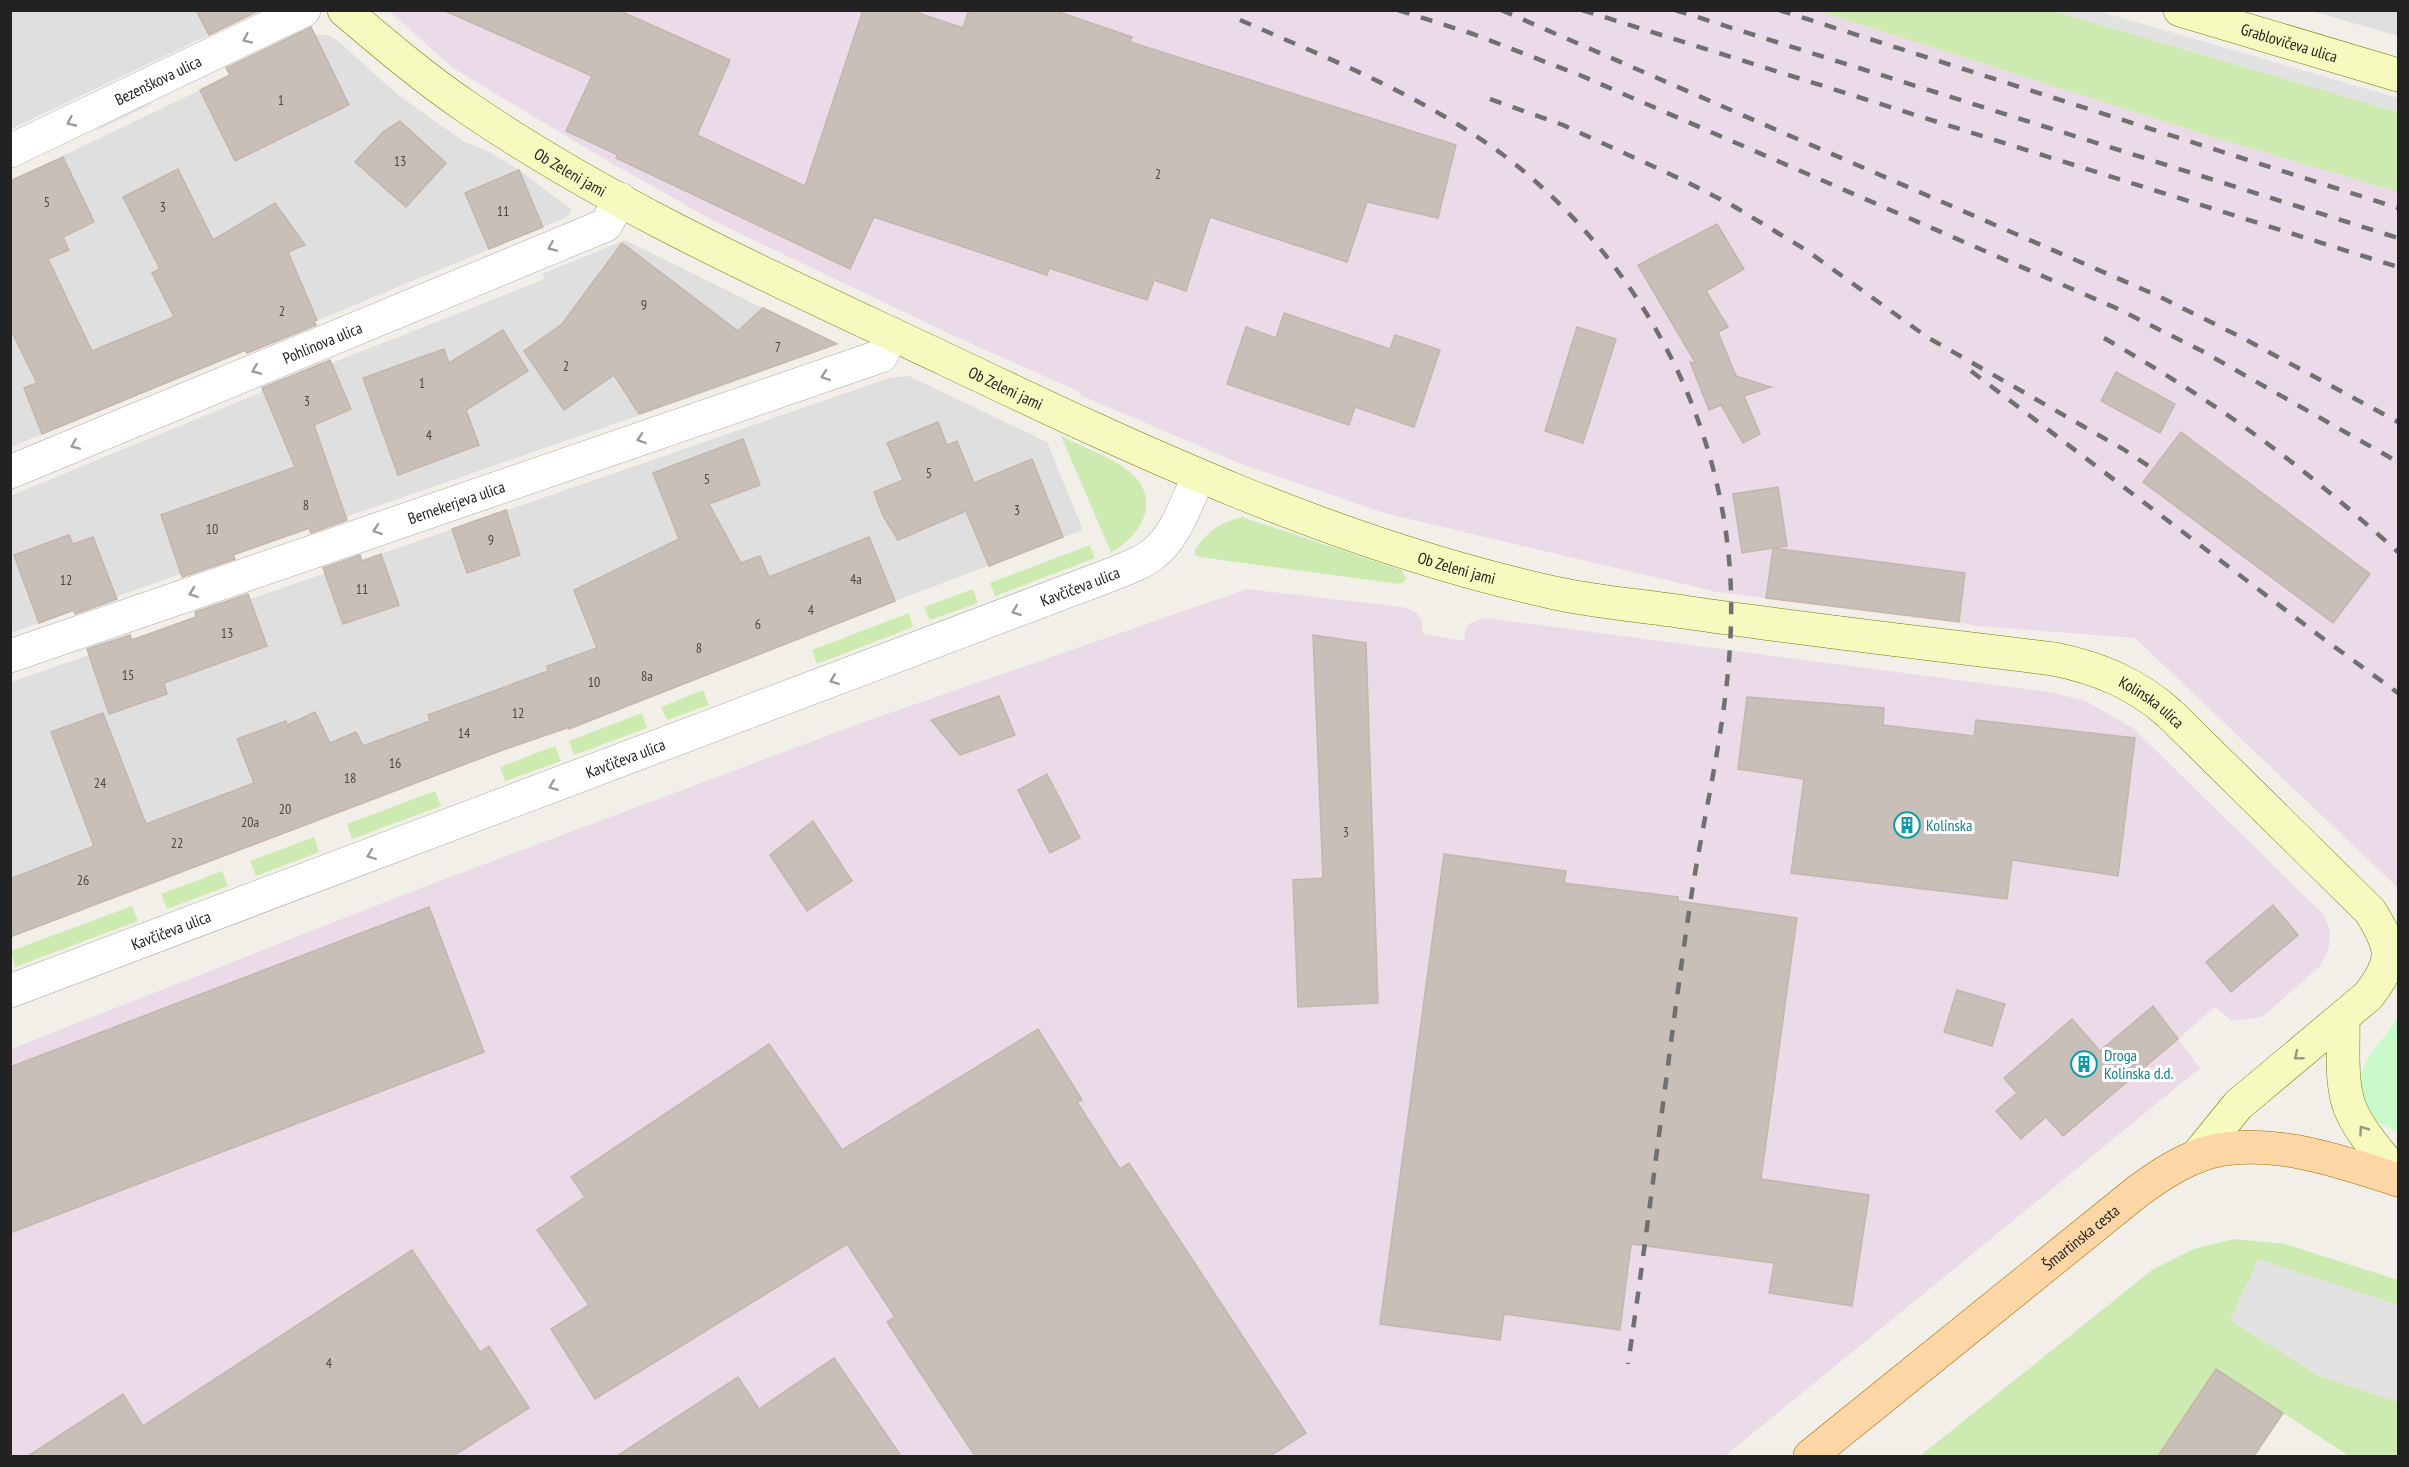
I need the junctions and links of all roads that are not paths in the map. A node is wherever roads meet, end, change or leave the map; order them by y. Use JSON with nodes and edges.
{"nodes":[{"id":1,"x":304,"y":10,"type":"edge"},
{"id":2,"x":344,"y":10,"type":"edge"},
{"id":3,"x":2180,"y":10,"type":"edge"},
{"id":4,"x":2398,"y":75,"type":"edge"},
{"id":5,"x":10,"y":151,"type":"edge"},
{"id":6,"x":613,"y":212,"type":"junction"},
{"id":7,"x":892,"y":334,"type":"junction"},
{"id":8,"x":10,"y":472,"type":"edge"},
{"id":9,"x":1199,"y":476,"type":"junction"},
{"id":10,"x":1731,"y":619,"type":"joint"},
{"id":11,"x":10,"y":656,"type":"edge"},
{"id":12,"x":10,"y":991,"type":"edge"},
{"id":13,"x":2343,"y":1019,"type":"junction"},
{"id":14,"x":2196,"y":1157,"type":"junction"},
{"id":15,"x":2398,"y":1178,"type":"edge"},
{"id":16,"x":1810,"y":1456,"type":"edge"}],
"edges":[{"from":1,"to":5,"type":"street","name":"Bezenškova ulica","one_way":true},
{"from":2,"to":6,"type":"street","name":"Ob Zeleni jami"},
{"from":3,"to":4,"type":"street","name":"Grablovičeva ulica"},
{"from":6,"to":7,"type":"street","name":"Ob Zeleni jami"},
{"from":6,"to":8,"type":"street","name":"Pohlinova ulica","one_way":true},
{"from":7,"to":9,"type":"street","name":"Ob Zeleni jami"},
{"from":7,"to":11,"type":"street","name":"Bernekerjeva ulica","one_way":true},
{"from":9,"to":10,"type":"street","name":"Ob Zeleni jami"},
{"from":9,"to":12,"type":"street","name":"Kavčičeva ulica","one_way":true},
{"from":10,"to":13,"type":"street","name":"Kolinska ulica"},
{"from":13,"to":14,"type":"street","name":"Kolinska ulica","one_way":true},
{"from":15,"to":13,"type":"street","one_way":true},
{"from":14,"to":15,"type":"main road","name":"Šmartinska cesta"},
{"from":14,"to":16,"type":"main road","name":"Šmartinska cesta"}]}
